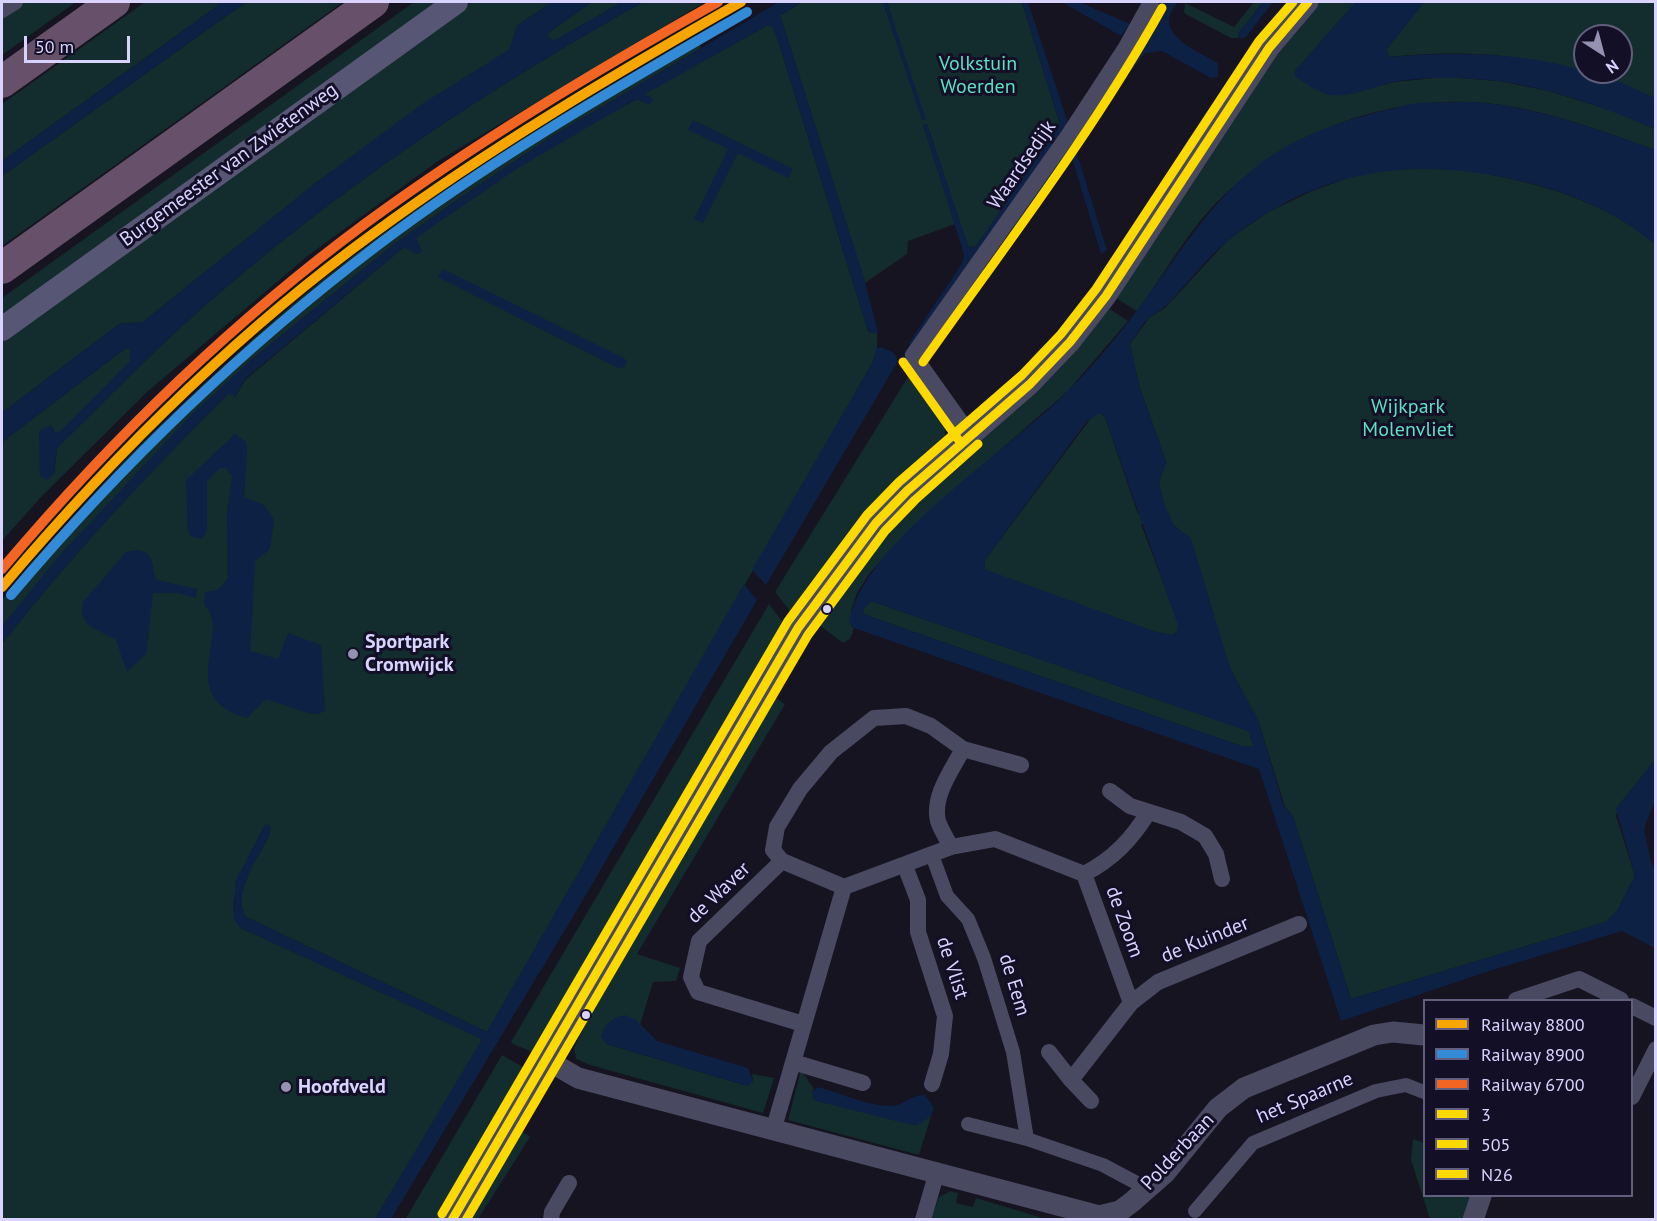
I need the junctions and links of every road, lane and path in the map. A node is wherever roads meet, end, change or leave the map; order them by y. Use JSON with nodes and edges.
{"nodes":[{"id":1,"x":15,"y":2,"type":"edge"},
{"id":2,"x":114,"y":2,"type":"edge"},
{"id":3,"x":373,"y":2,"type":"edge"},
{"id":4,"x":456,"y":2,"type":"edge"},
{"id":5,"x":1151,"y":2,"type":"edge"},
{"id":6,"x":1308,"y":2,"type":"edge"},
{"id":7,"x":2,"y":10,"type":"edge"},
{"id":8,"x":2,"y":82,"type":"edge"},
{"id":9,"x":2,"y":268,"type":"edge"},
{"id":10,"x":2,"y":329,"type":"edge"},
{"id":11,"x":970,"y":435,"type":"junction"},
{"id":12,"x":963,"y":749,"type":"junction"},
{"id":13,"x":1021,"y":765,"type":"dead end"},
{"id":14,"x":1110,"y":792,"type":"dead end"},
{"id":15,"x":1148,"y":813,"type":"junction"},
{"id":16,"x":951,"y":847,"type":"junction"},
{"id":17,"x":932,"y":855,"type":"junction"},
{"id":18,"x":782,"y":861,"type":"junction"},
{"id":19,"x":904,"y":866,"type":"junction"},
{"id":20,"x":1084,"y":874,"type":"junction"},
{"id":21,"x":1222,"y":879,"type":"dead end"},
{"id":22,"x":844,"y":887,"type":"junction"},
{"id":23,"x":1299,"y":924,"type":"dead end"},
{"id":24,"x":1523,"y":999,"type":"edge"},
{"id":25,"x":1619,"y":999,"type":"edge"},
{"id":26,"x":1131,"y":1003,"type":"junction"},
{"id":27,"x":1633,"y":1006,"type":"edge"},
{"id":28,"x":1656,"y":1018,"type":"edge"},
{"id":29,"x":802,"y":1024,"type":"junction"},
{"id":30,"x":1423,"y":1034,"type":"edge"},
{"id":31,"x":1656,"y":1049,"type":"edge"},
{"id":32,"x":1049,"y":1052,"type":"dead end"},
{"id":33,"x":547,"y":1060,"type":"junction"},
{"id":34,"x":793,"y":1062,"type":"junction"},
{"id":35,"x":1071,"y":1080,"type":"junction"},
{"id":36,"x":863,"y":1083,"type":"dead end"},
{"id":37,"x":932,"y":1084,"type":"dead end"},
{"id":38,"x":1423,"y":1091,"type":"edge"},
{"id":39,"x":1633,"y":1095,"type":"edge"},
{"id":40,"x":1091,"y":1101,"type":"dead end"},
{"id":41,"x":968,"y":1124,"type":"dead end"},
{"id":42,"x":773,"y":1131,"type":"junction"},
{"id":43,"x":1027,"y":1139,"type":"junction"},
{"id":44,"x":936,"y":1175,"type":"junction"},
{"id":45,"x":569,"y":1182,"type":"dead end"},
{"id":46,"x":1146,"y":1188,"type":"junction"},
{"id":47,"x":1481,"y":1197,"type":"edge"},
{"id":48,"x":1195,"y":1211,"type":"dead end"},
{"id":49,"x":1124,"y":1215,"type":"edge"},
{"id":50,"x":452,"y":1220,"type":"edge"},
{"id":51,"x":551,"y":1220,"type":"edge"},
{"id":52,"x":923,"y":1220,"type":"edge"},
{"id":53,"x":1473,"y":1220,"type":"edge"}],
"edges":[{"from":1,"to":7,"type":"street"},
{"from":2,"to":8,"type":"highway"},
{"from":3,"to":9,"type":"highway"},
{"from":4,"to":10,"type":"main road","name":"Burgemeester van Zwietenweg"},
{"from":5,"to":11,"type":"street","name":"Waardsedijk"},
{"from":6,"to":11,"type":"street"},
{"from":11,"to":33,"type":"street"},
{"from":12,"to":13,"type":"street"},
{"from":12,"to":16,"type":"street"},
{"from":12,"to":18,"type":"street"},
{"from":14,"to":15,"type":"street"},
{"from":15,"to":20,"type":"street"},
{"from":15,"to":21,"type":"street"},
{"from":16,"to":17,"type":"street","name":"de Zoom"},
{"from":16,"to":20,"type":"street","name":"de Zoom"},
{"from":17,"to":19,"type":"street","name":"de Zoom"},
{"from":17,"to":43,"type":"street","name":"de Eem"},
{"from":18,"to":22,"type":"street"},
{"from":18,"to":29,"type":"street","name":"de Waver"},
{"from":19,"to":22,"type":"street","name":"de Zoom"},
{"from":19,"to":37,"type":"street","name":"de Vlist"},
{"from":20,"to":26,"type":"street","name":"de Zoom"},
{"from":22,"to":29,"type":"street"},
{"from":23,"to":26,"type":"street","name":"de Kuinder"},
{"from":24,"to":25,"type":"street"},
{"from":26,"to":35,"type":"street"},
{"from":27,"to":28,"type":"street"},
{"from":29,"to":34,"type":"street"},
{"from":30,"to":46,"type":"street","name":"Polderbaan"},
{"from":31,"to":39,"type":"street"},
{"from":32,"to":35,"type":"street"},
{"from":33,"to":42,"type":"street","name":"Polderbaan"},
{"from":33,"to":50,"type":"street"},
{"from":34,"to":36,"type":"street"},
{"from":34,"to":42,"type":"street"},
{"from":35,"to":40,"type":"street"},
{"from":38,"to":48,"type":"street","name":"het Spaarne"},
{"from":41,"to":43,"type":"street"},
{"from":42,"to":44,"type":"street","name":"Polderbaan"},
{"from":43,"to":46,"type":"street"},
{"from":44,"to":49,"type":"street","name":"Polderbaan"},
{"from":44,"to":52,"type":"street"},
{"from":45,"to":51,"type":"street"},
{"from":46,"to":49,"type":"street","name":"Polderbaan"},
{"from":47,"to":53,"type":"street"}]}
